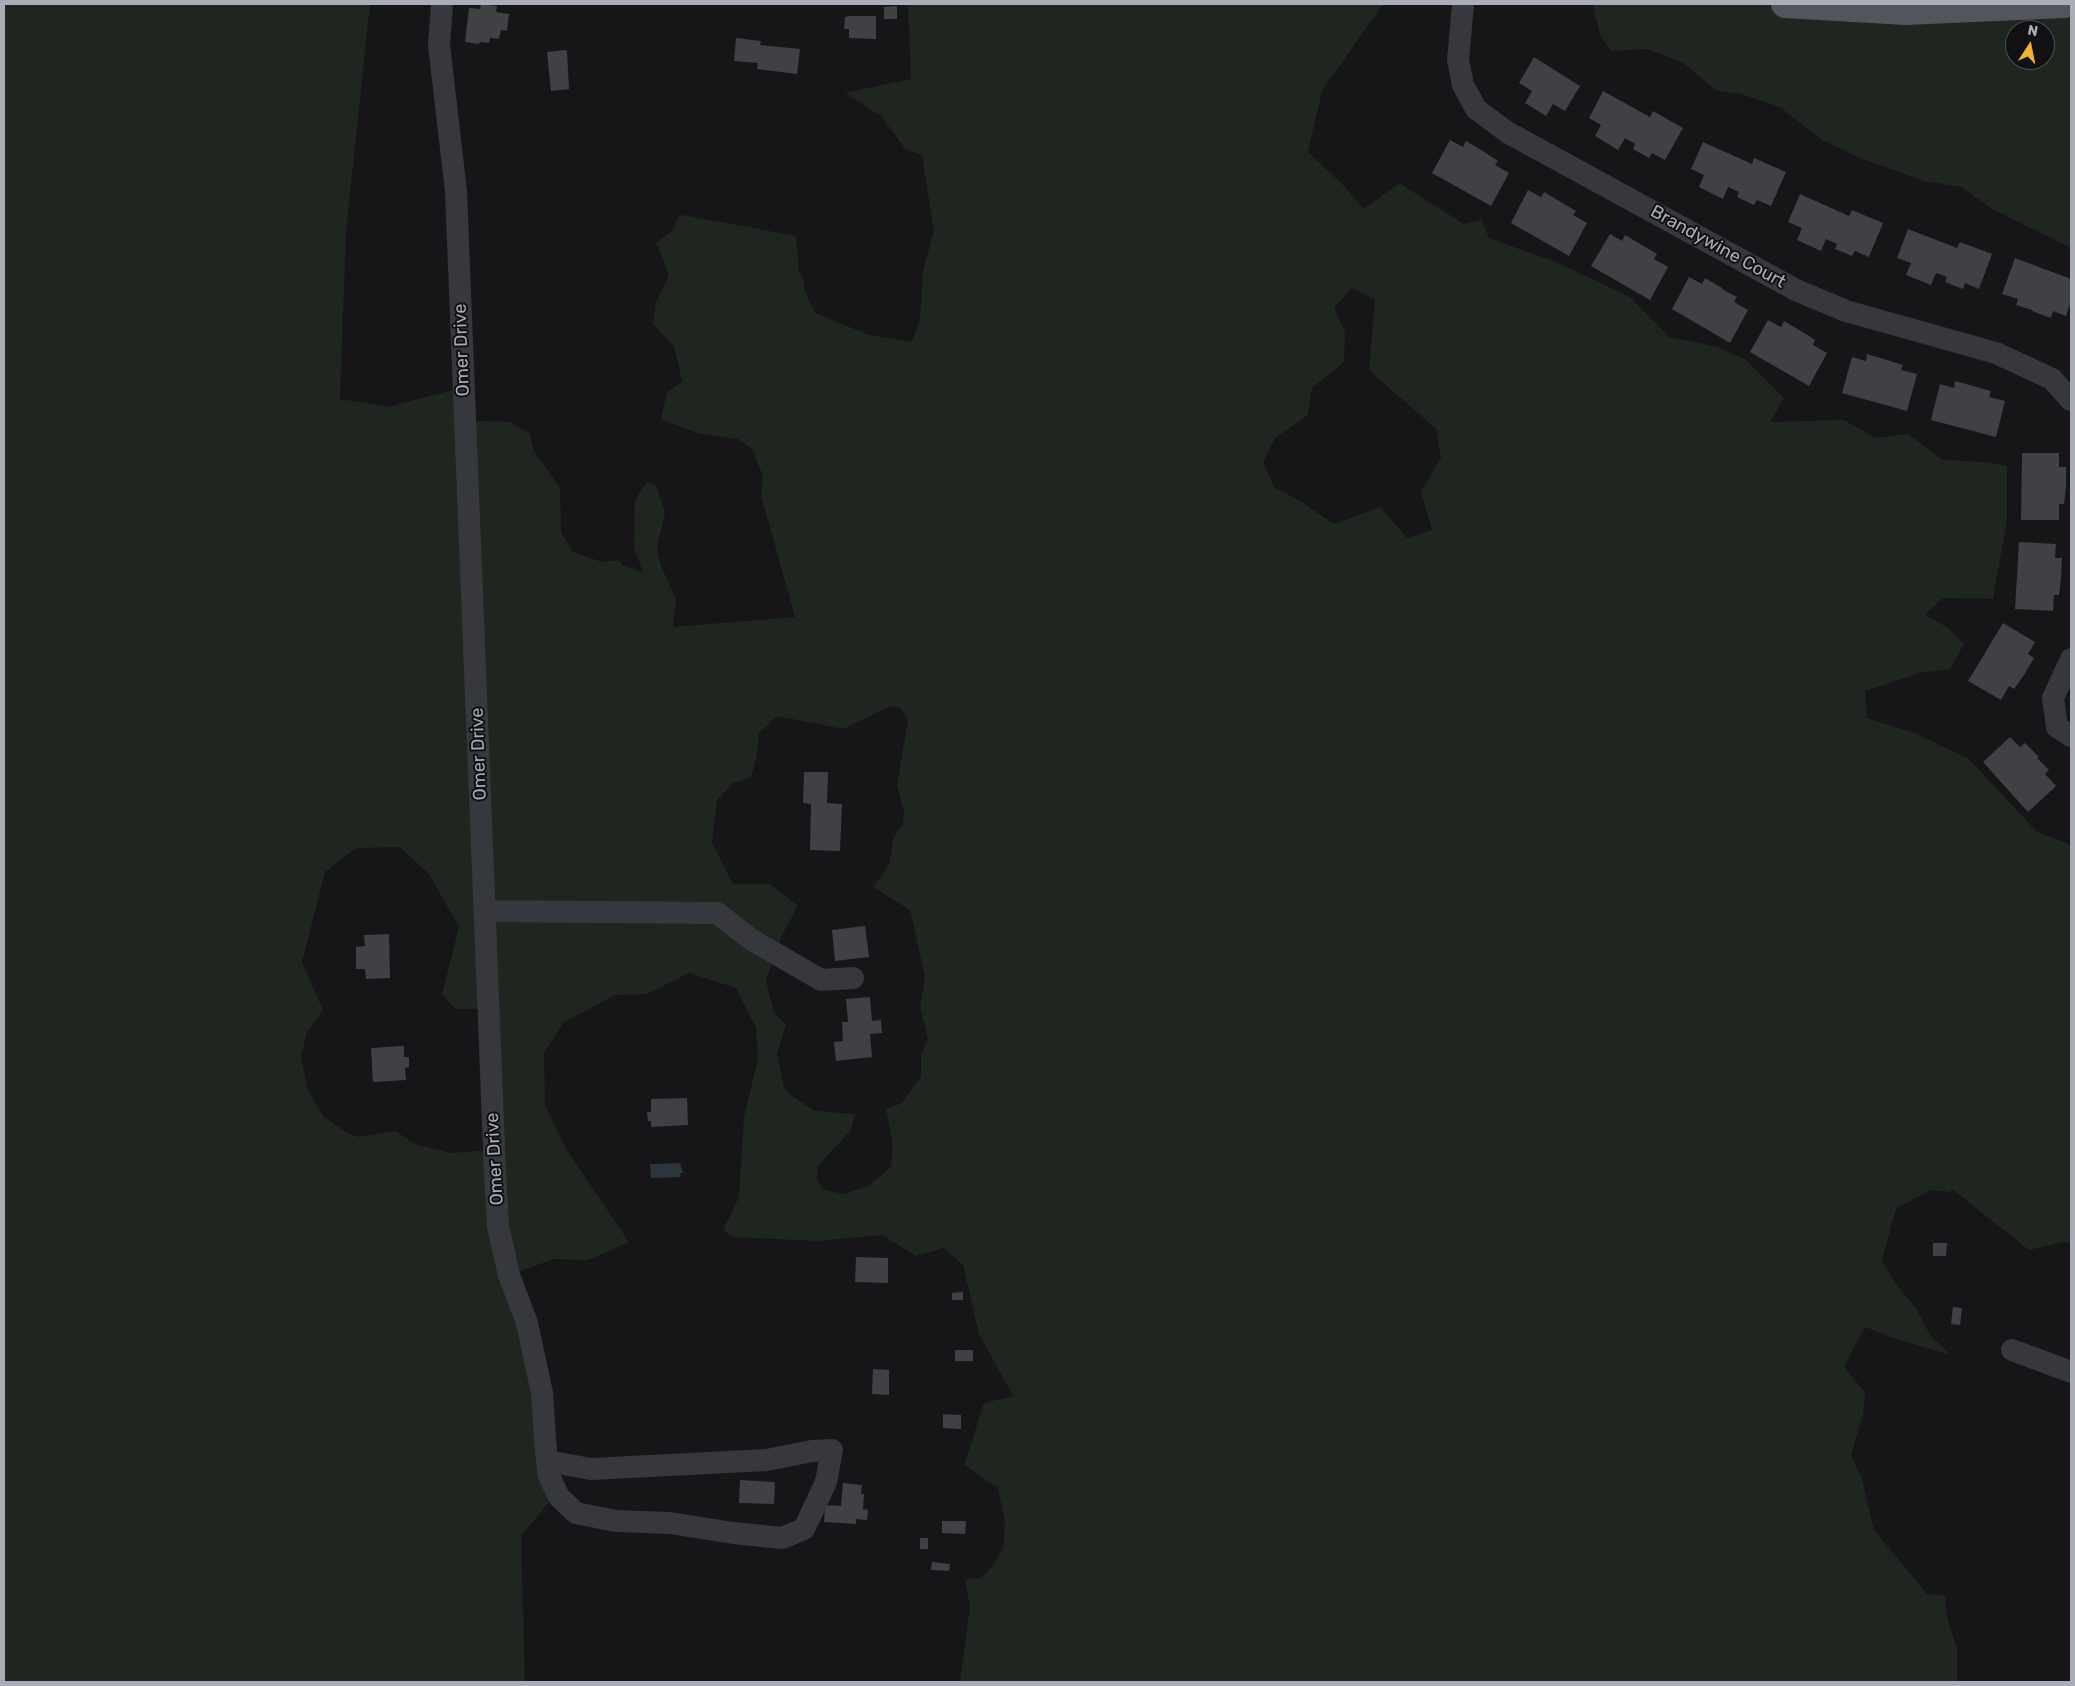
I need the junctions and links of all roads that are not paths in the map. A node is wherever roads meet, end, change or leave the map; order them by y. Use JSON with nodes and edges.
{"nodes":[{"id":1,"x":442,"y":4,"type":"edge"},
{"id":2,"x":1463,"y":4,"type":"edge"},
{"id":3,"x":1785,"y":4,"type":"edge"},
{"id":4,"x":2064,"y":4,"type":"edge"},
{"id":5,"x":2071,"y":400,"type":"edge"},
{"id":6,"x":2071,"y":659,"type":"edge"},
{"id":7,"x":2071,"y":736,"type":"edge"},
{"id":8,"x":485,"y":911,"type":"junction"},
{"id":9,"x":852,"y":978,"type":"dead end"},
{"id":10,"x":2012,"y":1350,"type":"dead end"},
{"id":11,"x":2071,"y":1372,"type":"edge"},
{"id":12,"x":548,"y":1461,"type":"junction"}],
"edges":[{"from":1,"to":8,"type":"street","name":"Omer Drive"},
{"from":2,"to":5,"type":"street","name":"Brandywine Court"},
{"from":3,"to":4,"type":"main road"},
{"from":6,"to":7,"type":"street"},
{"from":8,"to":9,"type":"street"},
{"from":8,"to":12,"type":"street","name":"Omer Drive"},
{"from":10,"to":11,"type":"street"},
{"from":12,"to":12,"type":"street","name":"Omer Drive"}]}
